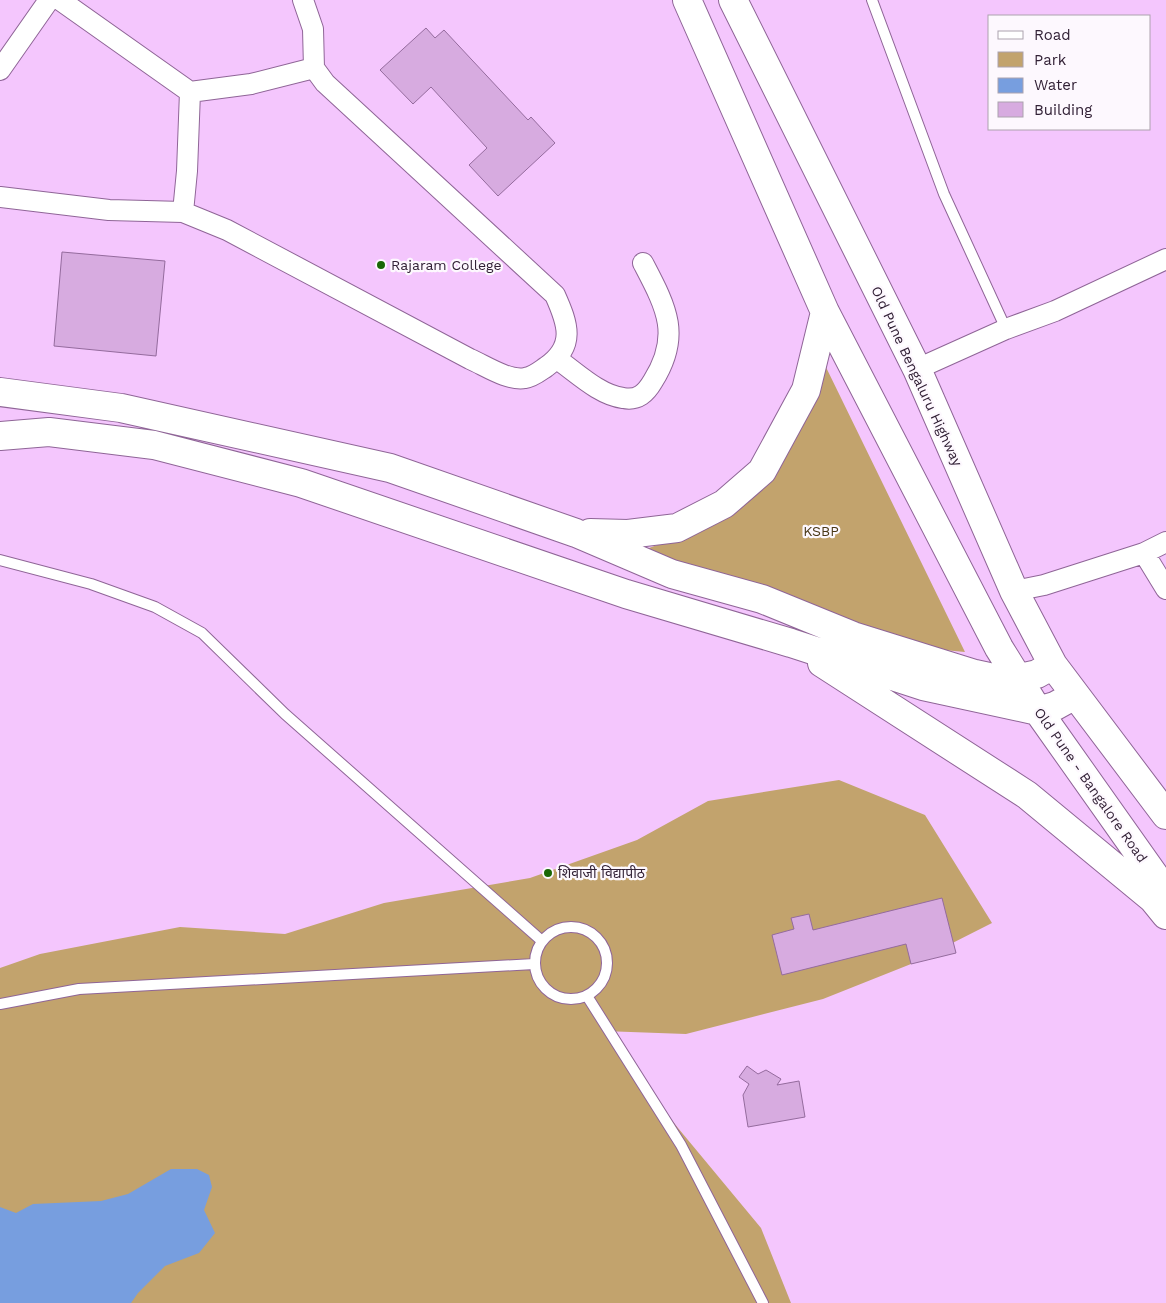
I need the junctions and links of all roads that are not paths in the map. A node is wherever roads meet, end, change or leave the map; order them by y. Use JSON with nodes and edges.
{"nodes":[{"id":1,"x":49,"y":0,"type":"edge"},
{"id":2,"x":60,"y":0,"type":"edge"},
{"id":3,"x":303,"y":0,"type":"edge"},
{"id":4,"x":687,"y":0,"type":"edge"},
{"id":5,"x":733,"y":0,"type":"edge"},
{"id":6,"x":872,"y":0,"type":"edge"},
{"id":7,"x":314,"y":68,"type":"junction"},
{"id":8,"x":0,"y":70,"type":"edge"},
{"id":9,"x":190,"y":92,"type":"junction"},
{"id":10,"x":0,"y":197,"type":"edge"},
{"id":11,"x":183,"y":212,"type":"junction"},
{"id":12,"x":1166,"y":259,"type":"edge"},
{"id":13,"x":643,"y":263,"type":"dead end"},
{"id":14,"x":825,"y":312,"type":"junction"},
{"id":15,"x":1006,"y":329,"type":"junction"},
{"id":16,"x":557,"y":359,"type":"junction"},
{"id":17,"x":917,"y":369,"type":"junction"},
{"id":18,"x":0,"y":392,"type":"edge"},
{"id":19,"x":0,"y":436,"type":"edge"},
{"id":20,"x":576,"y":533,"type":"junction"},
{"id":21,"x":1166,"y":542,"type":"edge"},
{"id":22,"x":1144,"y":553,"type":"junction"},
{"id":23,"x":0,"y":560,"type":"edge"},
{"id":24,"x":1166,"y":589,"type":"edge"},
{"id":25,"x":1014,"y":591,"type":"junction"},
{"id":26,"x":791,"y":643,"type":"junction"},
{"id":27,"x":1053,"y":665,"type":"junction"},
{"id":28,"x":1016,"y":679,"type":"junction"},
{"id":29,"x":1075,"y":695,"type":"junction"},
{"id":30,"x":1038,"y":711,"type":"junction"},
{"id":31,"x":1166,"y":815,"type":"edge"},
{"id":32,"x":1166,"y":892,"type":"edge"},
{"id":33,"x":1166,"y":915,"type":"edge"},
{"id":34,"x":542,"y":941,"type":"junction"},
{"id":35,"x":534,"y":964,"type":"junction"},
{"id":36,"x":587,"y":996,"type":"junction"},
{"id":37,"x":0,"y":1004,"type":"edge"},
{"id":38,"x":763,"y":1303,"type":"edge"}],
"edges":[{"from":1,"to":8,"type":"street"},
{"from":2,"to":9,"type":"street"},
{"from":3,"to":7,"type":"street"},
{"from":4,"to":14,"type":"main road"},
{"from":5,"to":17,"type":"main road","name":"Old Pune Bengaluru Highway"},
{"from":6,"to":15,"type":"lane"},
{"from":7,"to":9,"type":"street"},
{"from":7,"to":16,"type":"street"},
{"from":9,"to":11,"type":"street"},
{"from":10,"to":11,"type":"street"},
{"from":11,"to":16,"type":"street"},
{"from":12,"to":15,"type":"street"},
{"from":13,"to":16,"type":"street"},
{"from":14,"to":20,"type":"main road"},
{"from":14,"to":28,"type":"main road"},
{"from":15,"to":17,"type":"street"},
{"from":17,"to":25,"type":"main road","name":"Old Pune Bengaluru Highway"},
{"from":18,"to":20,"type":"main road"},
{"from":19,"to":26,"type":"main road"},
{"from":20,"to":28,"type":"main road"},
{"from":21,"to":22,"type":"street"},
{"from":22,"to":24,"type":"street"},
{"from":22,"to":25,"type":"street"},
{"from":23,"to":34,"type":"lane"},
{"from":25,"to":27,"type":"main road","name":"Old Pune Bengaluru Highway"},
{"from":26,"to":30,"type":"main road"},
{"from":26,"to":33,"type":"main road"},
{"from":27,"to":28,"type":"main road"},
{"from":27,"to":29,"type":"main road","name":"Old Pune Bengaluru Highway"},
{"from":28,"to":30,"type":"main road","name":"Old Pune - Bangalore Road"},
{"from":29,"to":30,"type":"main road"},
{"from":29,"to":31,"type":"main road","name":"Old Pune Bengaluru Highway"},
{"from":30,"to":32,"type":"main road","name":"Old Pune - Bangalore Road"},
{"from":34,"to":35,"type":"lane"},
{"from":34,"to":36,"type":"lane"},
{"from":35,"to":36,"type":"lane"},
{"from":35,"to":37,"type":"lane"},
{"from":36,"to":38,"type":"lane"}]}
